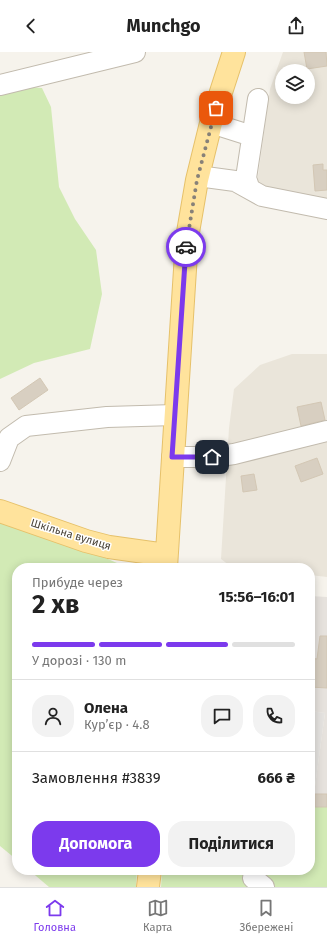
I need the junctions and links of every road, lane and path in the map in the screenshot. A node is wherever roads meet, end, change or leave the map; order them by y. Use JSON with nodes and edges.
{"nodes":[{"id":1,"x":135,"y":52,"type":"edge"},
{"id":2,"x":234,"y":52,"type":"edge"},
{"id":3,"x":81,"y":58,"type":"edge"},
{"id":4,"x":0,"y":85,"type":"edge"},
{"id":5,"x":258,"y":99,"type":"dead end"},
{"id":6,"x":211,"y":123,"type":"junction"},
{"id":7,"x":252,"y":136,"type":"junction"},
{"id":8,"x":198,"y":176,"type":"junction"},
{"id":9,"x":249,"y":187,"type":"junction"},
{"id":10,"x":327,"y":209,"type":"edge"},
{"id":11,"x":175,"y":415,"type":"junction"},
{"id":12,"x":327,"y":431,"type":"edge"},
{"id":13,"x":172,"y":457,"type":"junction"},
{"id":14,"x":0,"y":461,"type":"edge"},
{"id":15,"x":0,"y":511,"type":"edge"},
{"id":16,"x":166,"y":561,"type":"edge"},
{"id":17,"x":149,"y":875,"type":"edge"},
{"id":18,"x":148,"y":887,"type":"edge"}],
"edges":[{"from":1,"to":3,"type":"street"},
{"from":2,"to":6,"type":"main road"},
{"from":3,"to":4,"type":"street"},
{"from":5,"to":7,"type":"street"},
{"from":6,"to":7,"type":"street"},
{"from":6,"to":8,"type":"main road"},
{"from":7,"to":9,"type":"street"},
{"from":8,"to":9,"type":"street"},
{"from":8,"to":11,"type":"main road"},
{"from":9,"to":10,"type":"street"},
{"from":11,"to":13,"type":"main road"},
{"from":11,"to":14,"type":"street"},
{"from":12,"to":13,"type":"street"},
{"from":13,"to":16,"type":"main road"},
{"from":15,"to":16,"type":"main road","name":"Шкільна вулиця"},
{"from":17,"to":18,"type":"main road"}]}
